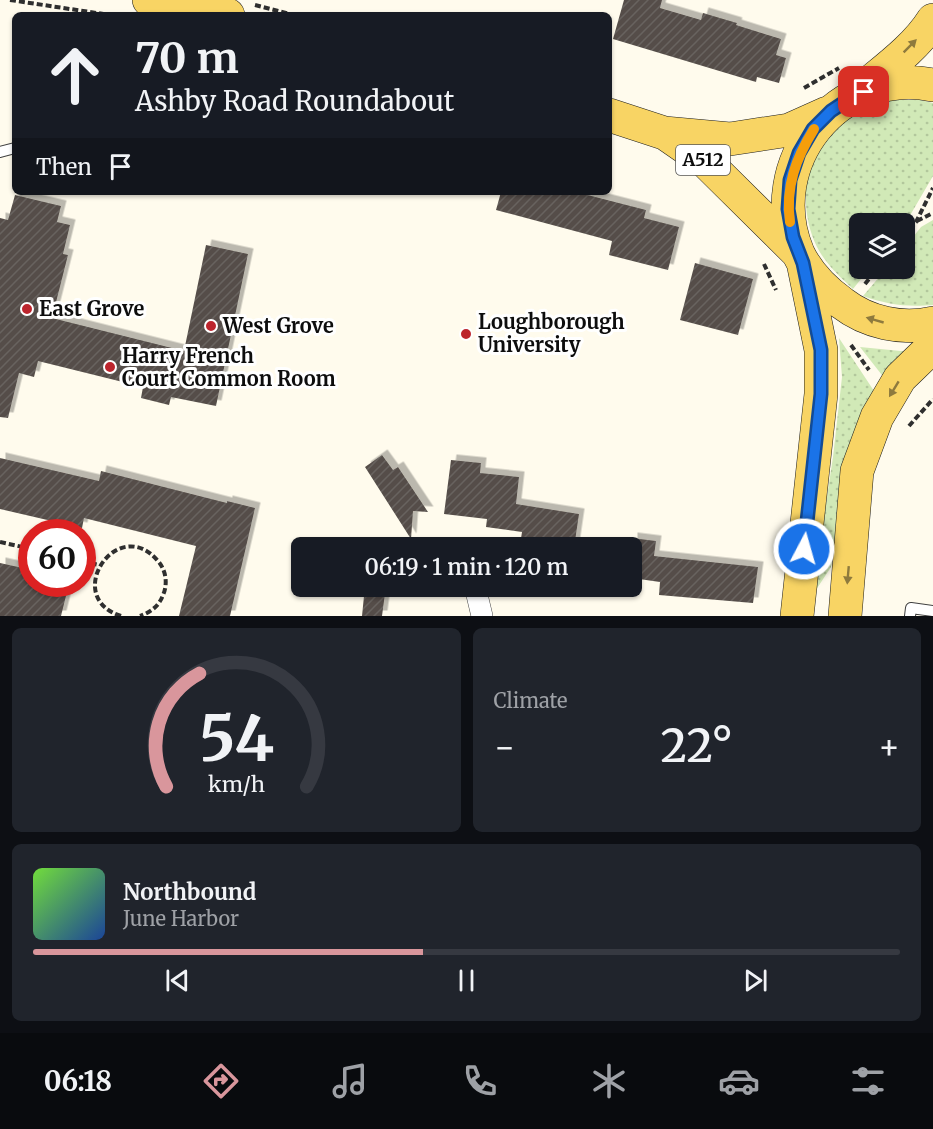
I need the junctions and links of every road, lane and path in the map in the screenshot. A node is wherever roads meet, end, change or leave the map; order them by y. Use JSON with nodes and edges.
{"nodes":[{"id":1,"x":10,"y":0,"type":"edge"},
{"id":2,"x":149,"y":0,"type":"edge"},
{"id":3,"x":240,"y":10,"type":"edge"},
{"id":4,"x":90,"y":12,"type":"edge"},
{"id":5,"x":262,"y":12,"type":"edge"},
{"id":6,"x":933,"y":20,"type":"edge"},
{"id":7,"x":848,"y":63,"type":"dead end"},
{"id":8,"x":810,"y":84,"type":"dead end"},
{"id":9,"x":933,"y":85,"type":"edge"},
{"id":10,"x":842,"y":104,"type":"junction"},
{"id":11,"x":612,"y":116,"type":"edge"},
{"id":12,"x":664,"y":133,"type":"junction"},
{"id":13,"x":933,"y":188,"type":"edge"},
{"id":14,"x":933,"y":213,"type":"edge"},
{"id":15,"x":916,"y":222,"type":"joint"},
{"id":16,"x":761,"y":258,"type":"dead end"},
{"id":17,"x":801,"y":258,"type":"junction"},
{"id":18,"x":869,"y":279,"type":"edge"},
{"id":19,"x":858,"y":292,"type":"dead end"},
{"id":20,"x":779,"y":297,"type":"dead end"},
{"id":21,"x":933,"y":323,"type":"edge"},
{"id":22,"x":847,"y":338,"type":"dead end"},
{"id":23,"x":933,"y":346,"type":"edge"},
{"id":24,"x":871,"y":374,"type":"dead end"},
{"id":25,"x":0,"y":542,"type":"edge"},
{"id":26,"x":18,"y":546,"type":"edge"},
{"id":27,"x":96,"y":564,"type":"edge"},
{"id":28,"x":100,"y":565,"type":"junction"},
{"id":29,"x":477,"y":597,"type":"edge"},
{"id":30,"x":933,"y":611,"type":"edge"},
{"id":31,"x":121,"y":616,"type":"edge"},
{"id":32,"x":140,"y":616,"type":"edge"},
{"id":33,"x":482,"y":616,"type":"edge"},
{"id":34,"x":797,"y":616,"type":"edge"},
{"id":35,"x":844,"y":616,"type":"edge"},
{"id":36,"x":910,"y":616,"type":"edge"}],
"edges":[{"from":1,"to":4,"type":"path"},
{"from":2,"to":3,"type":"main road"},
{"from":3,"to":5,"type":"path"},
{"from":10,"to":6,"type":"main road","one_way":true},
{"from":7,"to":8,"type":"path"},
{"from":9,"to":10,"type":"main road"},
{"from":10,"to":12,"type":"main road","number":"A512"},
{"from":10,"to":17,"type":"main road"},
{"from":11,"to":12,"type":"main road","number":"A512"},
{"from":12,"to":17,"type":"main road","number":"A512"},
{"from":13,"to":15,"type":"path"},
{"from":14,"to":15,"type":"path"},
{"from":16,"to":20,"type":"path"},
{"from":21,"to":17,"type":"main road","one_way":true},
{"from":17,"to":34,"type":"main road"},
{"from":18,"to":19,"type":"path"},
{"from":22,"to":24,"type":"path"},
{"from":23,"to":35,"type":"main road","one_way":true},
{"from":25,"to":26,"type":"path"},
{"from":27,"to":28,"type":"path"},
{"from":28,"to":31,"type":"path"},
{"from":28,"to":32,"type":"path"},
{"from":29,"to":33,"type":"street"},
{"from":30,"to":36,"type":"lane"}]}
